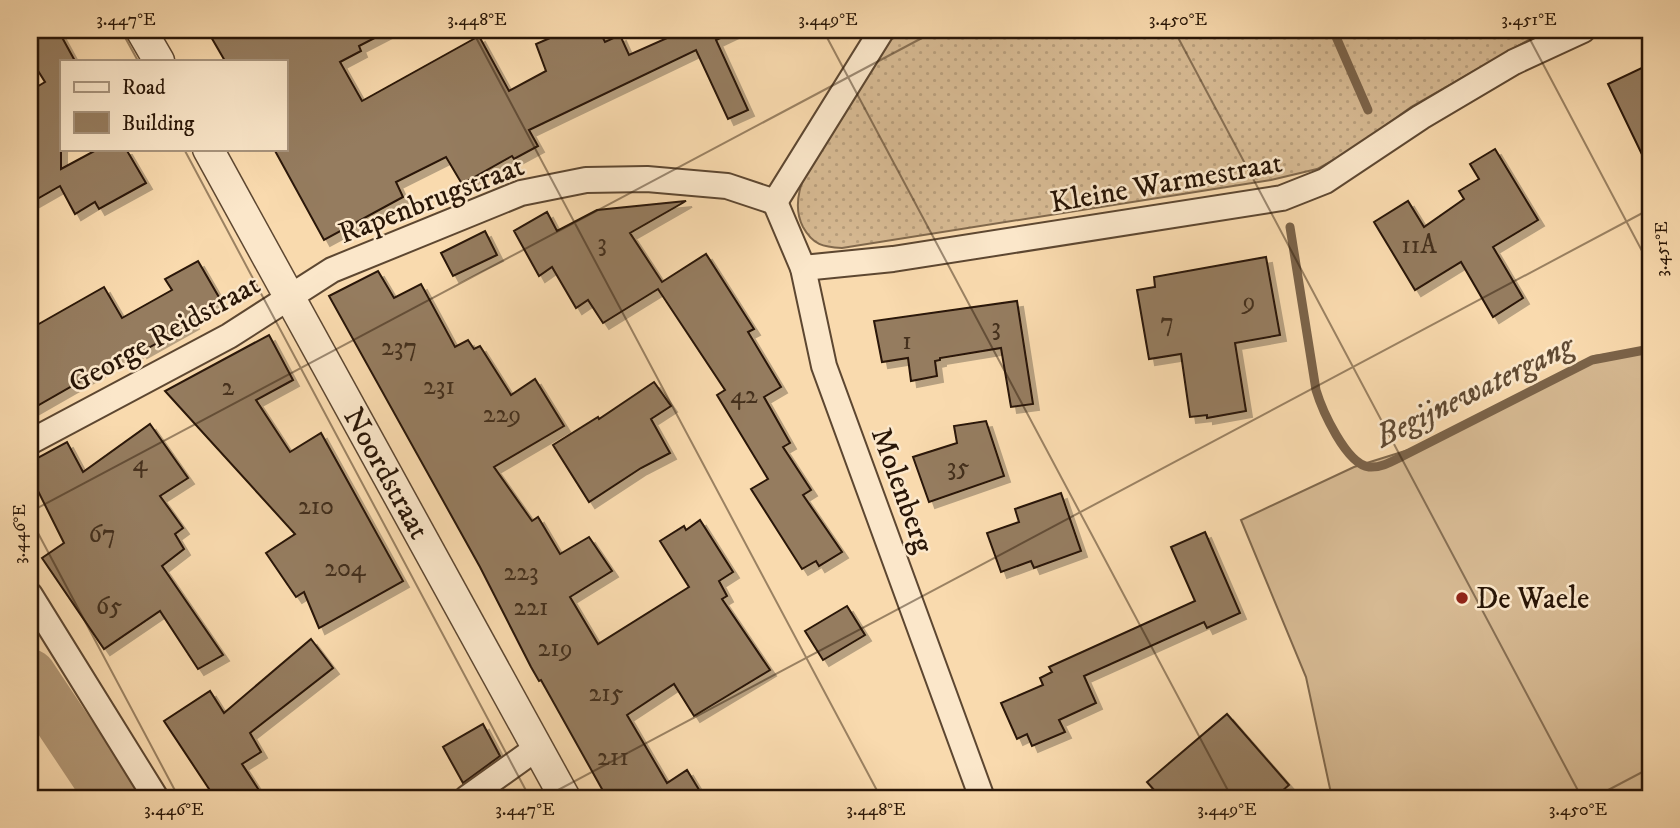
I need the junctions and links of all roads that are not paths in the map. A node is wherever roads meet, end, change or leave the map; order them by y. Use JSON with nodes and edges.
{"nodes":[{"id":1,"x":141,"y":30,"type":"edge"},
{"id":2,"x":881,"y":30,"type":"edge"},
{"id":3,"x":1583,"y":30,"type":"edge"},
{"id":4,"x":158,"y":60,"type":"edge"},
{"id":5,"x":209,"y":150,"type":"edge"},
{"id":6,"x":775,"y":202,"type":"junction"},
{"id":7,"x":803,"y":268,"type":"junction"},
{"id":8,"x":291,"y":299,"type":"junction"},
{"id":9,"x":30,"y":442,"type":"edge"},
{"id":10,"x":30,"y":595,"type":"edge"},
{"id":11,"x":537,"y":748,"type":"junction"},
{"id":12,"x":156,"y":798,"type":"edge"},
{"id":13,"x":467,"y":798,"type":"edge"},
{"id":14,"x":565,"y":798,"type":"edge"},
{"id":15,"x":982,"y":798,"type":"edge"}],
"edges":[{"from":1,"to":4,"type":"street"},
{"from":2,"to":6,"type":"street"},
{"from":3,"to":7,"type":"street","name":"Kleine Warmestraat"},
{"from":5,"to":8,"type":"street","name":"Noordstraat"},
{"from":6,"to":7,"type":"street","name":"Molenberg"},
{"from":6,"to":8,"type":"street","name":"Rapenbrugstraat"},
{"from":7,"to":15,"type":"street","name":"Molenberg"},
{"from":8,"to":9,"type":"street","name":"George Reidstraat"},
{"from":8,"to":11,"type":"street","name":"Noordstraat"},
{"from":10,"to":12,"type":"street"},
{"from":11,"to":13,"type":"street"},
{"from":11,"to":14,"type":"street","name":"Noordstraat"}]}
